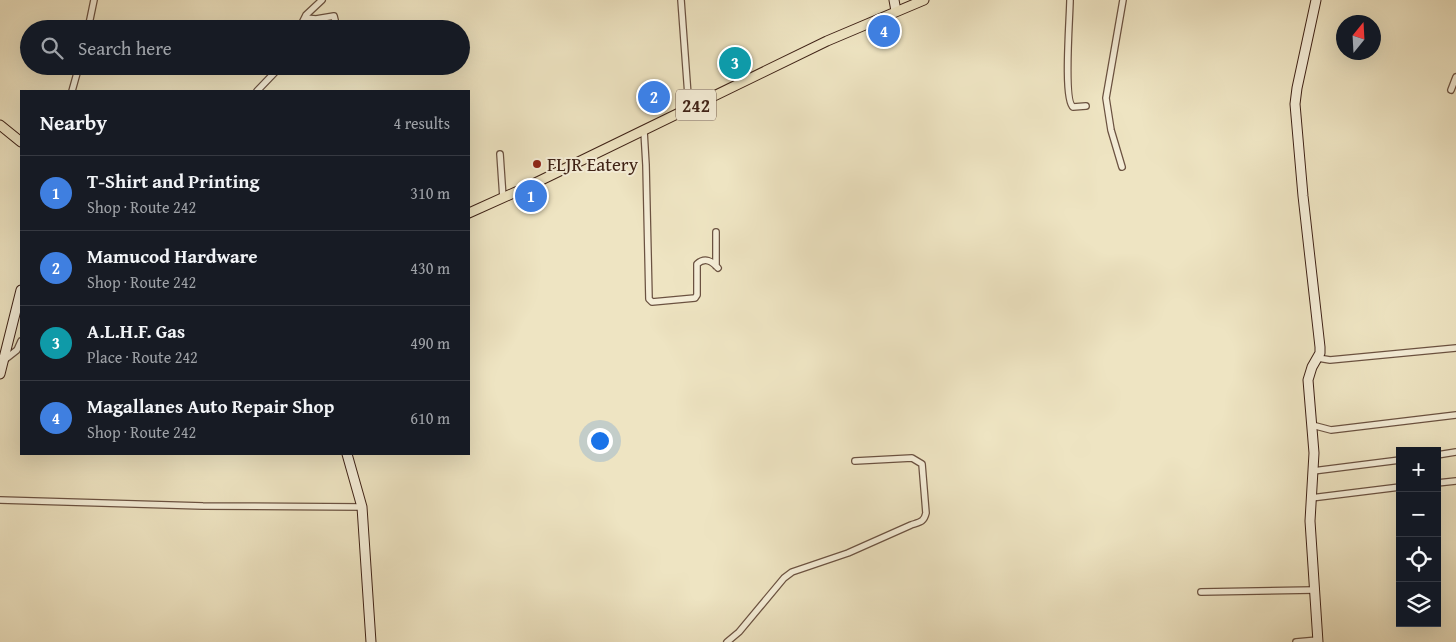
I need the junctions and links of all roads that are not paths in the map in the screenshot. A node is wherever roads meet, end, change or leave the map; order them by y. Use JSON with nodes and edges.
{"nodes":[{"id":1,"x":94,"y":0,"type":"edge"},
{"id":2,"x":322,"y":0,"type":"edge"},
{"id":3,"x":681,"y":0,"type":"edge"},
{"id":4,"x":894,"y":0,"type":"edge"},
{"id":5,"x":924,"y":0,"type":"edge"},
{"id":6,"x":1070,"y":0,"type":"edge"},
{"id":7,"x":1123,"y":0,"type":"edge"},
{"id":8,"x":1316,"y":0,"type":"edge"},
{"id":9,"x":896,"y":11,"type":"junction"},
{"id":10,"x":304,"y":18,"type":"joint"},
{"id":11,"x":90,"y":20,"type":"edge"},
{"id":12,"x":335,"y":20,"type":"edge"},
{"id":13,"x":76,"y":75,"type":"edge"},
{"id":14,"x":274,"y":75,"type":"edge"},
{"id":15,"x":1456,"y":77,"type":"edge"},
{"id":16,"x":72,"y":90,"type":"edge"},
{"id":17,"x":258,"y":90,"type":"edge"},
{"id":18,"x":1451,"y":90,"type":"dead end"},
{"id":19,"x":1086,"y":106,"type":"dead end"},
{"id":20,"x":689,"y":109,"type":"junction"},
{"id":21,"x":0,"y":126,"type":"edge"},
{"id":22,"x":644,"y":131,"type":"junction"},
{"id":23,"x":20,"y":141,"type":"edge"},
{"id":24,"x":500,"y":154,"type":"dead end"},
{"id":25,"x":1122,"y":167,"type":"dead end"},
{"id":26,"x":503,"y":198,"type":"junction"},
{"id":27,"x":470,"y":213,"type":"edge"},
{"id":28,"x":716,"y":232,"type":"dead end"},
{"id":29,"x":20,"y":294,"type":"edge"},
{"id":30,"x":20,"y":343,"type":"edge"},
{"id":31,"x":1456,"y":348,"type":"edge"},
{"id":32,"x":1318,"y":358,"type":"junction"},
{"id":33,"x":3,"y":361,"type":"junction"},
{"id":34,"x":0,"y":374,"type":"edge"},
{"id":35,"x":1456,"y":415,"type":"edge"},
{"id":36,"x":1312,"y":425,"type":"junction"},
{"id":37,"x":1456,"y":452,"type":"edge"},
{"id":38,"x":1441,"y":454,"type":"edge"},
{"id":39,"x":347,"y":455,"type":"edge"},
{"id":40,"x":855,"y":461,"type":"dead end"},
{"id":41,"x":1396,"y":461,"type":"edge"},
{"id":42,"x":1313,"y":471,"type":"junction"},
{"id":43,"x":1456,"y":481,"type":"edge"},
{"id":44,"x":1441,"y":483,"type":"edge"},
{"id":45,"x":1396,"y":487,"type":"edge"},
{"id":46,"x":1311,"y":498,"type":"junction"},
{"id":47,"x":0,"y":500,"type":"edge"},
{"id":48,"x":362,"y":507,"type":"junction"},
{"id":49,"x":1314,"y":590,"type":"junction"},
{"id":50,"x":1201,"y":592,"type":"dead end"},
{"id":51,"x":1318,"y":641,"type":"edge"},
{"id":52,"x":371,"y":642,"type":"edge"},
{"id":53,"x":727,"y":642,"type":"edge"},
{"id":54,"x":1296,"y":642,"type":"edge"}],
"edges":[{"from":1,"to":11,"type":"street"},
{"from":2,"to":10,"type":"street"},
{"from":3,"to":20,"type":"street"},
{"from":4,"to":9,"type":"street"},
{"from":5,"to":9,"type":"main road","number":"242"},
{"from":6,"to":19,"type":"street"},
{"from":7,"to":25,"type":"street"},
{"from":8,"to":32,"type":"street"},
{"from":9,"to":20,"type":"main road","number":"242"},
{"from":10,"to":12,"type":"street"},
{"from":13,"to":16,"type":"street"},
{"from":14,"to":17,"type":"street"},
{"from":15,"to":18,"type":"street"},
{"from":20,"to":22,"type":"main road","number":"242"},
{"from":21,"to":23,"type":"main road"},
{"from":22,"to":26,"type":"main road","number":"242"},
{"from":22,"to":28,"type":"street"},
{"from":24,"to":26,"type":"street"},
{"from":26,"to":27,"type":"main road","number":"242"},
{"from":29,"to":33,"type":"street"},
{"from":30,"to":33,"type":"street"},
{"from":31,"to":32,"type":"street"},
{"from":32,"to":36,"type":"street"},
{"from":33,"to":34,"type":"street"},
{"from":35,"to":36,"type":"street"},
{"from":36,"to":42,"type":"street"},
{"from":37,"to":38,"type":"street"},
{"from":39,"to":48,"type":"street"},
{"from":40,"to":53,"type":"street"},
{"from":41,"to":42,"type":"street"},
{"from":42,"to":46,"type":"street"},
{"from":43,"to":44,"type":"street"},
{"from":45,"to":46,"type":"street"},
{"from":46,"to":49,"type":"street"},
{"from":47,"to":48,"type":"street"},
{"from":48,"to":52,"type":"street"},
{"from":49,"to":50,"type":"street"},
{"from":49,"to":51,"type":"street"},
{"from":51,"to":54,"type":"street"}]}
